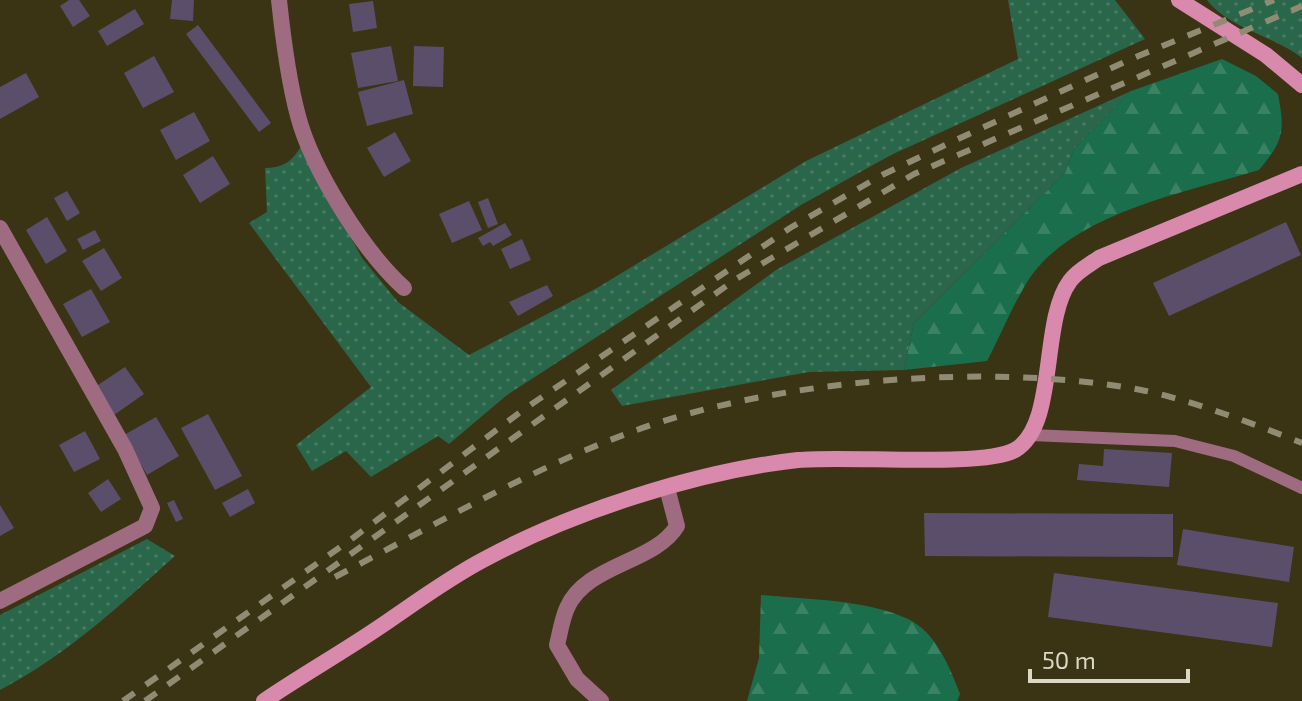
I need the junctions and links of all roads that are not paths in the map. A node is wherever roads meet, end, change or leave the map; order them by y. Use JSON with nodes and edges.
{"nodes":[{"id":1,"x":279,"y":0,"type":"edge"},
{"id":2,"x":1179,"y":0,"type":"edge"},
{"id":3,"x":1302,"y":85,"type":"edge"},
{"id":4,"x":1301,"y":172,"type":"edge"},
{"id":5,"x":0,"y":228,"type":"edge"},
{"id":6,"x":404,"y":288,"type":"dead end"},
{"id":7,"x":1030,"y":435,"type":"junction"},
{"id":8,"x":667,"y":488,"type":"junction"},
{"id":9,"x":1302,"y":488,"type":"edge"},
{"id":10,"x":0,"y":601,"type":"edge"},
{"id":11,"x":264,"y":701,"type":"edge"},
{"id":12,"x":601,"y":701,"type":"edge"}],
"edges":[{"from":1,"to":6,"type":"street"},
{"from":2,"to":3,"type":"street"},
{"from":4,"to":7,"type":"street"},
{"from":5,"to":10,"type":"street"},
{"from":7,"to":8,"type":"street"},
{"from":7,"to":9,"type":"lane"},
{"from":8,"to":11,"type":"street"},
{"from":8,"to":12,"type":"street"}]}
